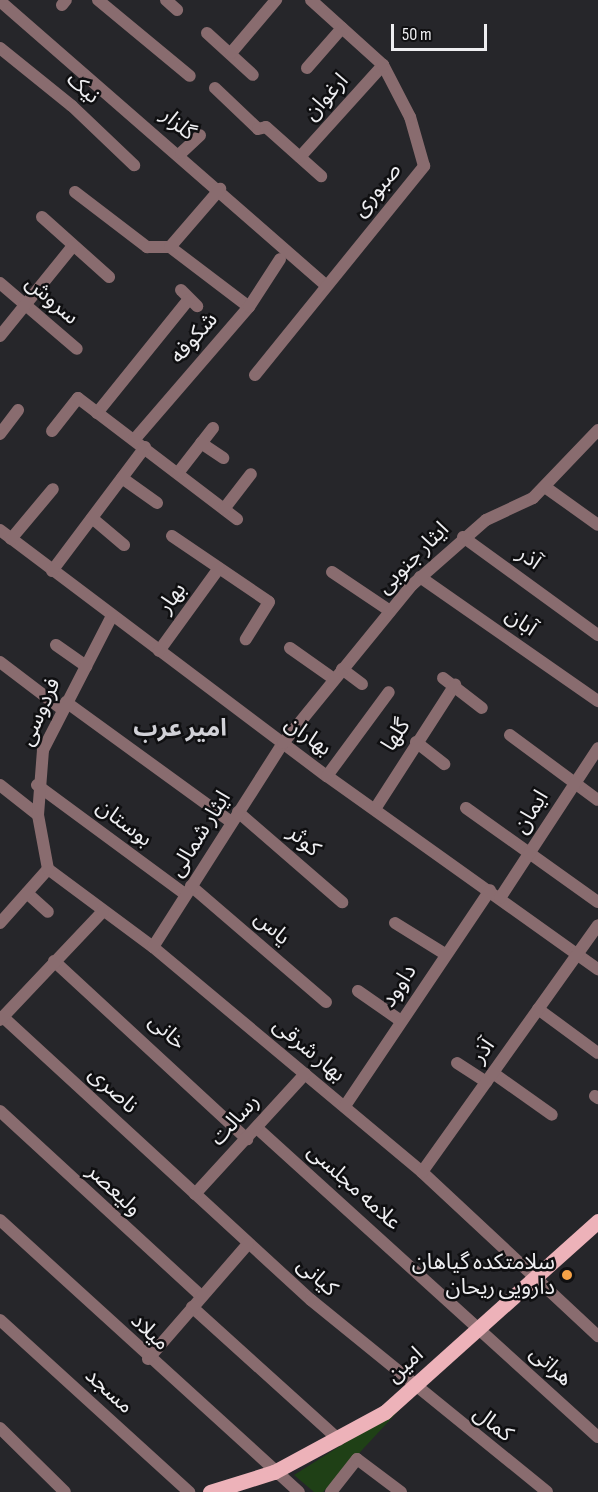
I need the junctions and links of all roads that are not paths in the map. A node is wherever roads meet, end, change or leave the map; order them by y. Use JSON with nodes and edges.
{"nodes":[{"id":1,"x":98,"y":0,"type":"edge"},
{"id":2,"x":166,"y":0,"type":"edge"},
{"id":3,"x":276,"y":0,"type":"edge"},
{"id":4,"x":311,"y":0,"type":"edge"},
{"id":5,"x":0,"y":1,"type":"edge"},
{"id":6,"x":177,"y":10,"type":"dead end"},
{"id":7,"x":342,"y":28,"type":"junction"},
{"id":8,"x":207,"y":33,"type":"dead end"},
{"id":9,"x":0,"y":48,"type":"edge"},
{"id":10,"x":231,"y":53,"type":"junction"},
{"id":11,"x":383,"y":65,"type":"junction"},
{"id":12,"x":307,"y":68,"type":"dead end"},
{"id":13,"x":253,"y":75,"type":"dead end"},
{"id":14,"x":190,"y":76,"type":"dead end"},
{"id":15,"x":214,"y":88,"type":"dead end"},
{"id":16,"x":201,"y":135,"type":"dead end"},
{"id":17,"x":181,"y":153,"type":"junction"},
{"id":18,"x":300,"y":157,"type":"junction"},
{"id":19,"x":134,"y":165,"type":"dead end"},
{"id":20,"x":321,"y":176,"type":"dead end"},
{"id":21,"x":220,"y":189,"type":"junction"},
{"id":22,"x":75,"y":192,"type":"dead end"},
{"id":23,"x":42,"y":217,"type":"dead end"},
{"id":24,"x":74,"y":246,"type":"junction"},
{"id":25,"x":170,"y":247,"type":"junction"},
{"id":26,"x":280,"y":259,"type":"dead end"},
{"id":27,"x":109,"y":278,"type":"dead end"},
{"id":28,"x":0,"y":283,"type":"edge"},
{"id":29,"x":326,"y":285,"type":"junction"},
{"id":30,"x":189,"y":298,"type":"dead end"},
{"id":31,"x":26,"y":305,"type":"junction"},
{"id":32,"x":249,"y":307,"type":"junction"},
{"id":33,"x":0,"y":336,"type":"edge"},
{"id":34,"x":77,"y":349,"type":"dead end"},
{"id":35,"x":255,"y":375,"type":"dead end"},
{"id":36,"x":18,"y":410,"type":"dead end"},
{"id":37,"x":97,"y":413,"type":"junction"},
{"id":38,"x":213,"y":428,"type":"dead end"},
{"id":39,"x":598,"y":430,"type":"edge"},
{"id":40,"x":52,"y":431,"type":"dead end"},
{"id":41,"x":0,"y":434,"type":"edge"},
{"id":42,"x":134,"y":440,"type":"junction"},
{"id":43,"x":201,"y":443,"type":"junction"},
{"id":44,"x":145,"y":447,"type":"junction"},
{"id":45,"x":223,"y":458,"type":"dead end"},
{"id":46,"x":178,"y":473,"type":"junction"},
{"id":47,"x":251,"y":474,"type":"dead end"},
{"id":48,"x":122,"y":478,"type":"junction"},
{"id":49,"x":545,"y":487,"type":"junction"},
{"id":50,"x":54,"y":489,"type":"dead end"},
{"id":51,"x":157,"y":503,"type":"dead end"},
{"id":52,"x":224,"y":509,"type":"junction"},
{"id":53,"x":92,"y":518,"type":"junction"},
{"id":54,"x":237,"y":519,"type":"dead end"},
{"id":55,"x":598,"y":525,"type":"edge"},
{"id":56,"x":0,"y":530,"type":"edge"},
{"id":57,"x":172,"y":536,"type":"dead end"},
{"id":58,"x":464,"y":537,"type":"junction"},
{"id":59,"x":12,"y":539,"type":"junction"},
{"id":60,"x":124,"y":545,"type":"dead end"},
{"id":61,"x":219,"y":568,"type":"junction"},
{"id":62,"x":52,"y":571,"type":"junction"},
{"id":63,"x":332,"y":572,"type":"dead end"},
{"id":64,"x":420,"y":577,"type":"junction"},
{"id":65,"x":390,"y":611,"type":"junction"},
{"id":66,"x":112,"y":616,"type":"junction"},
{"id":67,"x":598,"y":635,"type":"edge"},
{"id":68,"x":246,"y":639,"type":"dead end"},
{"id":69,"x":56,"y":645,"type":"dead end"},
{"id":70,"x":290,"y":648,"type":"dead end"},
{"id":71,"x":159,"y":651,"type":"junction"},
{"id":72,"x":0,"y":662,"type":"edge"},
{"id":73,"x":86,"y":666,"type":"junction"},
{"id":74,"x":338,"y":674,"type":"junction"},
{"id":75,"x":443,"y":678,"type":"dead end"},
{"id":76,"x":362,"y":684,"type":"dead end"},
{"id":77,"x":455,"y":685,"type":"junction"},
{"id":78,"x":389,"y":692,"type":"dead end"},
{"id":79,"x":598,"y":701,"type":"edge"},
{"id":80,"x":64,"y":705,"type":"junction"},
{"id":81,"x":482,"y":708,"type":"dead end"},
{"id":82,"x":510,"y":735,"type":"dead end"},
{"id":83,"x":416,"y":742,"type":"junction"},
{"id":84,"x":283,"y":743,"type":"junction"},
{"id":85,"x":598,"y":748,"type":"edge"},
{"id":86,"x":444,"y":764,"type":"dead end"},
{"id":87,"x":327,"y":776,"type":"junction"},
{"id":88,"x":574,"y":783,"type":"junction"},
{"id":89,"x":0,"y":784,"type":"edge"},
{"id":90,"x":37,"y":785,"type":"junction"},
{"id":91,"x":598,"y":800,"type":"edge"},
{"id":92,"x":466,"y":808,"type":"dead end"},
{"id":93,"x":375,"y":809,"type":"junction"},
{"id":94,"x":38,"y":815,"type":"junction"},
{"id":95,"x":235,"y":817,"type":"junction"},
{"id":96,"x":530,"y":854,"type":"junction"},
{"id":97,"x":48,"y":869,"type":"junction"},
{"id":98,"x":188,"y":891,"type":"junction"},
{"id":99,"x":27,"y":893,"type":"junction"},
{"id":100,"x":495,"y":894,"type":"junction"},
{"id":101,"x":342,"y":902,"type":"dead end"},
{"id":102,"x":598,"y":902,"type":"edge"},
{"id":103,"x":103,"y":911,"type":"junction"},
{"id":104,"x":48,"y":912,"type":"dead end"},
{"id":105,"x":0,"y":923,"type":"edge"},
{"id":106,"x":395,"y":923,"type":"dead end"},
{"id":107,"x":598,"y":925,"type":"edge"},
{"id":108,"x":153,"y":947,"type":"junction"},
{"id":109,"x":445,"y":954,"type":"junction"},
{"id":110,"x":578,"y":954,"type":"junction"},
{"id":111,"x":54,"y":961,"type":"junction"},
{"id":112,"x":598,"y":969,"type":"edge"},
{"id":113,"x":358,"y":991,"type":"dead end"},
{"id":114,"x":326,"y":1002,"type":"dead end"},
{"id":115,"x":538,"y":1009,"type":"junction"},
{"id":116,"x":2,"y":1019,"type":"edge"},
{"id":117,"x":401,"y":1021,"type":"junction"},
{"id":118,"x":598,"y":1053,"type":"edge"},
{"id":119,"x":457,"y":1063,"type":"dead end"},
{"id":120,"x":304,"y":1074,"type":"junction"},
{"id":121,"x":489,"y":1078,"type":"junction"},
{"id":122,"x":345,"y":1106,"type":"junction"},
{"id":123,"x":0,"y":1111,"type":"edge"},
{"id":124,"x":552,"y":1115,"type":"dead end"},
{"id":125,"x":257,"y":1128,"type":"junction"},
{"id":126,"x":247,"y":1139,"type":"junction"},
{"id":127,"x":422,"y":1172,"type":"junction"},
{"id":128,"x":195,"y":1194,"type":"junction"},
{"id":129,"x":0,"y":1220,"type":"edge"},
{"id":130,"x":598,"y":1221,"type":"edge"},
{"id":131,"x":248,"y":1244,"type":"junction"},
{"id":132,"x":535,"y":1275,"type":"junction"},
{"id":133,"x":201,"y":1296,"type":"junction"},
{"id":134,"x":192,"y":1307,"type":"junction"},
{"id":135,"x":0,"y":1320,"type":"edge"},
{"id":136,"x":476,"y":1326,"type":"junction"},
{"id":137,"x":598,"y":1336,"type":"edge"},
{"id":138,"x":147,"y":1359,"type":"junction"},
{"id":139,"x":414,"y":1389,"type":"junction"},
{"id":140,"x":0,"y":1428,"type":"edge"},
{"id":141,"x":598,"y":1437,"type":"edge"},
{"id":142,"x":339,"y":1440,"type":"junction"},
{"id":143,"x":274,"y":1472,"type":"junction"},
{"id":144,"x":65,"y":1492,"type":"edge"},
{"id":145,"x":189,"y":1492,"type":"edge"},
{"id":146,"x":210,"y":1492,"type":"edge"},
{"id":147,"x":299,"y":1492,"type":"edge"},
{"id":148,"x":331,"y":1492,"type":"edge"},
{"id":149,"x":401,"y":1492,"type":"edge"},
{"id":150,"x":547,"y":1492,"type":"edge"}],
"edges":[{"from":1,"to":14,"type":"street"},
{"from":2,"to":6,"type":"street"},
{"from":3,"to":10,"type":"street"},
{"from":4,"to":7,"type":"street","name":"صبوری"},
{"from":5,"to":17,"type":"street","name":"گلزار"},
{"from":7,"to":11,"type":"street","name":"صبوری"},
{"from":7,"to":12,"type":"street"},
{"from":8,"to":10,"type":"street"},
{"from":9,"to":19,"type":"street","name":"نیک"},
{"from":10,"to":13,"type":"street"},
{"from":11,"to":18,"type":"street","name":"ارغوان"},
{"from":11,"to":29,"type":"street","name":"صبوری"},
{"from":15,"to":18,"type":"street"},
{"from":16,"to":17,"type":"street"},
{"from":17,"to":21,"type":"street","name":"گلزار"},
{"from":18,"to":20,"type":"street"},
{"from":21,"to":25,"type":"street"},
{"from":21,"to":29,"type":"street","name":"گلزار"},
{"from":22,"to":25,"type":"street"},
{"from":23,"to":24,"type":"street"},
{"from":24,"to":27,"type":"street"},
{"from":24,"to":31,"type":"street"},
{"from":25,"to":32,"type":"street"},
{"from":26,"to":32,"type":"street","name":"شکوفه"},
{"from":28,"to":31,"type":"street","name":"سروش"},
{"from":29,"to":35,"type":"street","name":"صبوری"},
{"from":30,"to":37,"type":"street"},
{"from":31,"to":33,"type":"street"},
{"from":31,"to":34,"type":"street","name":"سروش"},
{"from":32,"to":42,"type":"street","name":"شکوفه"},
{"from":36,"to":41,"type":"street"},
{"from":37,"to":40,"type":"street"},
{"from":37,"to":42,"type":"street"},
{"from":38,"to":43,"type":"street"},
{"from":39,"to":49,"type":"street","name":"ایثار جنوبی"},
{"from":42,"to":44,"type":"street"},
{"from":43,"to":45,"type":"street"},
{"from":43,"to":46,"type":"street"},
{"from":44,"to":46,"type":"street"},
{"from":44,"to":48,"type":"street"},
{"from":46,"to":52,"type":"street"},
{"from":47,"to":52,"type":"street"},
{"from":48,"to":51,"type":"street"},
{"from":48,"to":53,"type":"street"},
{"from":49,"to":55,"type":"street"},
{"from":49,"to":58,"type":"street","name":"ایثار جنوبی"},
{"from":50,"to":59,"type":"street"},
{"from":52,"to":54,"type":"street"},
{"from":53,"to":60,"type":"street"},
{"from":53,"to":62,"type":"street"},
{"from":56,"to":59,"type":"street","name":"بهاران"},
{"from":57,"to":61,"type":"street"},
{"from":58,"to":64,"type":"street","name":"ایثار جنوبی"},
{"from":58,"to":67,"type":"street","name":"آذر"},
{"from":59,"to":62,"type":"street","name":"بهاران"},
{"from":61,"to":68,"type":"street"},
{"from":61,"to":71,"type":"street","name":"بهار"},
{"from":62,"to":66,"type":"street","name":"بهاران"},
{"from":63,"to":65,"type":"street"},
{"from":64,"to":65,"type":"street","name":"ایثار جنوبی"},
{"from":64,"to":79,"type":"street","name":"آبان"},
{"from":65,"to":74,"type":"street","name":"ایثار جنوبی"},
{"from":66,"to":71,"type":"street","name":"بهاران"},
{"from":66,"to":73,"type":"street","name":"فردوسی"},
{"from":69,"to":73,"type":"street"},
{"from":70,"to":74,"type":"street"},
{"from":71,"to":84,"type":"street","name":"بهاران"},
{"from":72,"to":80,"type":"street","name":"کوثر"},
{"from":73,"to":80,"type":"street","name":"فردوسی"},
{"from":74,"to":76,"type":"street"},
{"from":74,"to":84,"type":"street","name":"ایثار جنوبی"},
{"from":75,"to":77,"type":"street"},
{"from":77,"to":81,"type":"street"},
{"from":77,"to":83,"type":"street","name":"گلها"},
{"from":78,"to":87,"type":"street"},
{"from":80,"to":90,"type":"street","name":"فردوسی"},
{"from":80,"to":95,"type":"street","name":"کوثر"},
{"from":82,"to":88,"type":"street"},
{"from":83,"to":86,"type":"street"},
{"from":83,"to":93,"type":"street","name":"گلها"},
{"from":84,"to":87,"type":"street","name":"بهاران"},
{"from":84,"to":95,"type":"street","name":"ایثار شمالی"},
{"from":85,"to":88,"type":"street","name":"ایمان"},
{"from":87,"to":93,"type":"street","name":"بهاران"},
{"from":88,"to":91,"type":"street"},
{"from":88,"to":96,"type":"street","name":"ایمان"},
{"from":89,"to":94,"type":"street"},
{"from":90,"to":94,"type":"street","name":"فردوسی"},
{"from":90,"to":98,"type":"street","name":"بوستان"},
{"from":92,"to":96,"type":"street"},
{"from":93,"to":100,"type":"street","name":"بهاران"},
{"from":94,"to":97,"type":"street","name":"فردوسی"},
{"from":95,"to":98,"type":"street","name":"ایثار شمالی"},
{"from":95,"to":101,"type":"street","name":"کوثر"},
{"from":96,"to":100,"type":"street","name":"ایمان"},
{"from":96,"to":102,"type":"street"},
{"from":97,"to":99,"type":"street"},
{"from":97,"to":103,"type":"street","name":"بهار شرقی"},
{"from":98,"to":108,"type":"street","name":"ایثار شمالی"},
{"from":98,"to":114,"type":"street","name":"یاس"},
{"from":99,"to":104,"type":"street"},
{"from":99,"to":105,"type":"street"},
{"from":100,"to":109,"type":"street","name":"داوود"},
{"from":100,"to":110,"type":"street","name":"بهاران"},
{"from":103,"to":108,"type":"street","name":"بهار شرقی"},
{"from":103,"to":111,"type":"street"},
{"from":106,"to":109,"type":"street"},
{"from":107,"to":110,"type":"street"},
{"from":108,"to":120,"type":"street","name":"بهار شرقی"},
{"from":109,"to":117,"type":"street","name":"داوود"},
{"from":110,"to":112,"type":"street","name":"بهاران"},
{"from":110,"to":115,"type":"street","name":"آذر"},
{"from":111,"to":116,"type":"street"},
{"from":111,"to":126,"type":"street","name":"خانی"},
{"from":113,"to":117,"type":"street"},
{"from":115,"to":118,"type":"street"},
{"from":115,"to":121,"type":"street","name":"آذر"},
{"from":116,"to":128,"type":"street","name":"ناصری"},
{"from":117,"to":122,"type":"street","name":"داوود"},
{"from":119,"to":121,"type":"street"},
{"from":120,"to":122,"type":"street","name":"بهار شرقی"},
{"from":120,"to":125,"type":"street","name":"رسالت"},
{"from":121,"to":124,"type":"street"},
{"from":121,"to":127,"type":"street","name":"آذر"},
{"from":122,"to":127,"type":"street","name":"بهار شرقی"},
{"from":123,"to":133,"type":"street","name":"ولیعصر"},
{"from":125,"to":126,"type":"street","name":"رسالت"},
{"from":125,"to":136,"type":"street","name":"علامه مجلسی"},
{"from":126,"to":128,"type":"street","name":"رسالت"},
{"from":127,"to":132,"type":"street","name":"بهار شرقی"},
{"from":128,"to":131,"type":"street","name":"کیانی"},
{"from":129,"to":138,"type":"street","name":"میلاد"},
{"from":130,"to":132,"type":"main road","name":"امین"},
{"from":131,"to":133,"type":"street"},
{"from":131,"to":139,"type":"street","name":"کیانی"},
{"from":132,"to":136,"type":"main road","name":"امین"},
{"from":132,"to":137,"type":"street","name":"بهار شرقی"},
{"from":133,"to":134,"type":"street"},
{"from":134,"to":138,"type":"street"},
{"from":134,"to":142,"type":"street"},
{"from":135,"to":145,"type":"street","name":"مسجد"},
{"from":136,"to":139,"type":"main road","name":"امین"},
{"from":136,"to":141,"type":"street","name":"هراتی"},
{"from":138,"to":143,"type":"street","name":"میلاد"},
{"from":139,"to":142,"type":"main road","name":"امین"},
{"from":139,"to":150,"type":"street","name":"کمال"},
{"from":140,"to":144,"type":"street"},
{"from":142,"to":143,"type":"main road","name":"امین"},
{"from":143,"to":146,"type":"main road","name":"امین"},
{"from":143,"to":147,"type":"street","name":"میلاد"},
{"from":148,"to":149,"type":"street"}]}
